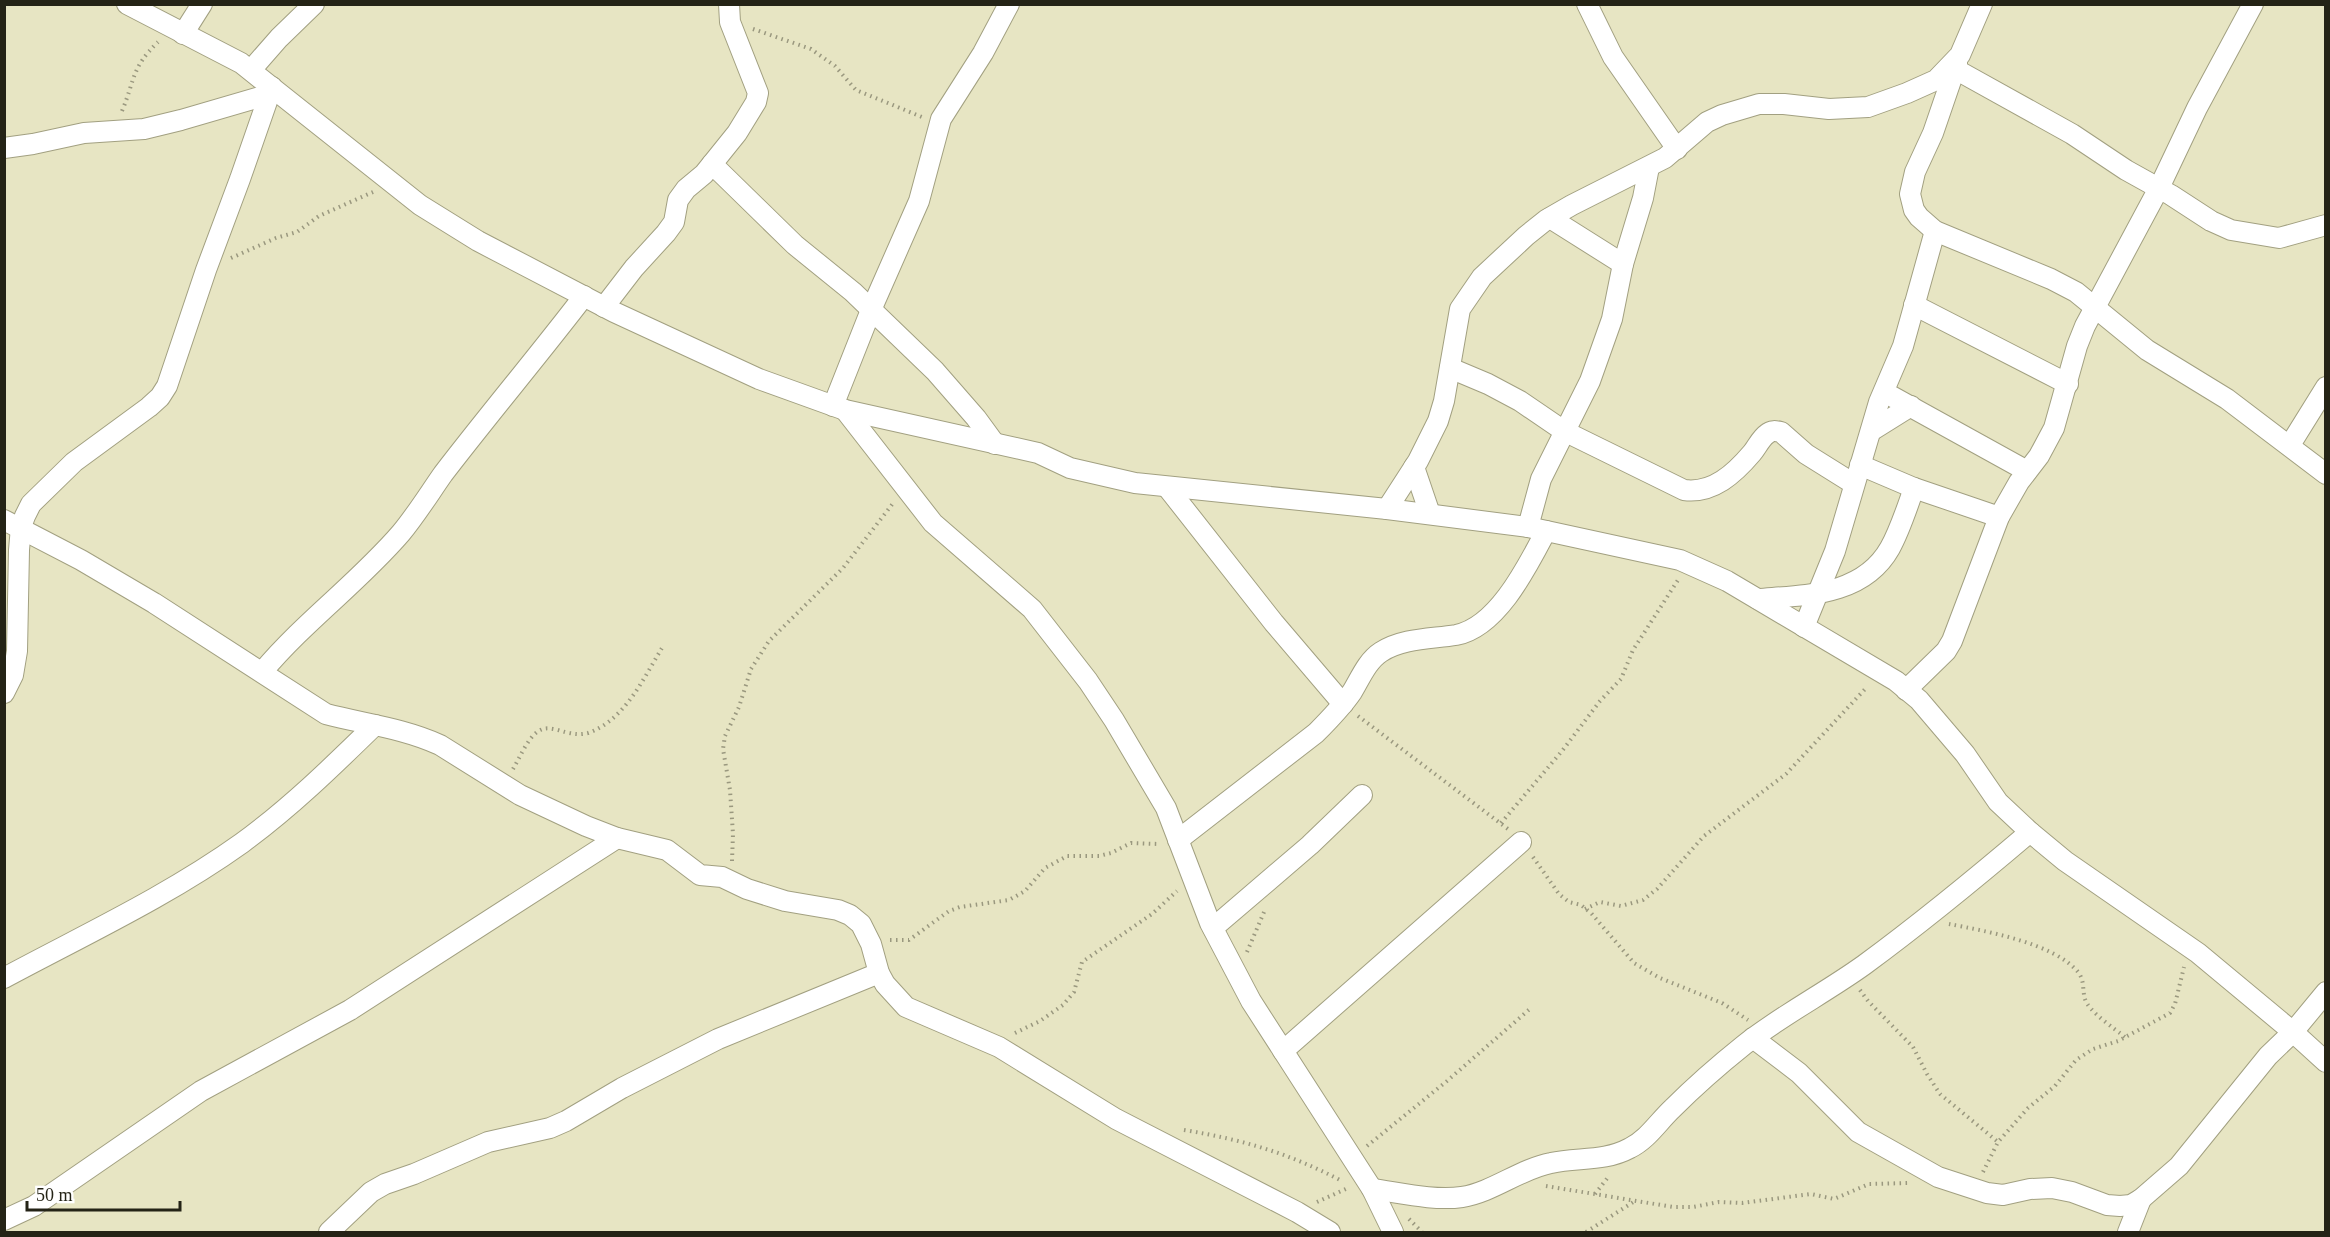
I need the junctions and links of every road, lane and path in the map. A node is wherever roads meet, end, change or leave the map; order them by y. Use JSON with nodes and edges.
{"nodes":[{"id":1,"x":127,"y":4,"type":"edge"},
{"id":2,"x":202,"y":4,"type":"edge"},
{"id":3,"x":314,"y":4,"type":"edge"},
{"id":4,"x":1009,"y":4,"type":"edge"},
{"id":5,"x":1587,"y":4,"type":"edge"},
{"id":6,"x":1982,"y":4,"type":"edge"},
{"id":7,"x":2253,"y":4,"type":"edge"},
{"id":8,"x":729,"y":13,"type":"edge"},
{"id":9,"x":178,"y":31,"type":"junction"},
{"id":10,"x":1957,"y":62,"type":"junction"},
{"id":11,"x":251,"y":70,"type":"junction"},
{"id":12,"x":271,"y":91,"type":"junction"},
{"id":13,"x":939,"y":125,"type":"junction"},
{"id":14,"x":100,"y":132,"type":"junction"},
{"id":15,"x":4,"y":148,"type":"edge"},
{"id":16,"x":1677,"y":149,"type":"junction"},
{"id":17,"x":712,"y":164,"type":"junction"},
{"id":18,"x":1649,"y":167,"type":"junction"},
{"id":19,"x":391,"y":181,"type":"junction"},
{"id":20,"x":2159,"y":188,"type":"junction"},
{"id":21,"x":1550,"y":218,"type":"junction"},
{"id":22,"x":2325,"y":225,"type":"edge"},
{"id":23,"x":1935,"y":231,"type":"junction"},
{"id":24,"x":1623,"y":264,"type":"junction"},
{"id":25,"x":207,"y":266,"type":"junction"},
{"id":26,"x":584,"y":296,"type":"junction"},
{"id":27,"x":1914,"y":305,"type":"junction"},
{"id":28,"x":604,"y":307,"type":"junction"},
{"id":29,"x":2095,"y":308,"type":"junction"},
{"id":30,"x":871,"y":310,"type":"junction"},
{"id":31,"x":1450,"y":368,"type":"junction"},
{"id":32,"x":2068,"y":384,"type":"junction"},
{"id":33,"x":2325,"y":387,"type":"edge"},
{"id":34,"x":1884,"y":392,"type":"junction"},
{"id":35,"x":1911,"y":406,"type":"junction"},
{"id":36,"x":839,"y":408,"type":"junction"},
{"id":37,"x":1564,"y":430,"type":"junction"},
{"id":38,"x":1871,"y":430,"type":"junction"},
{"id":39,"x":995,"y":444,"type":"junction"},
{"id":40,"x":2290,"y":445,"type":"junction"},
{"id":41,"x":1860,"y":465,"type":"junction"},
{"id":42,"x":1414,"y":467,"type":"junction"},
{"id":43,"x":2028,"y":471,"type":"junction"},
{"id":44,"x":2325,"y":474,"type":"edge"},
{"id":45,"x":1854,"y":484,"type":"junction"},
{"id":46,"x":1167,"y":487,"type":"junction"},
{"id":47,"x":906,"y":488,"type":"junction"},
{"id":48,"x":1914,"y":488,"type":"junction"},
{"id":49,"x":1387,"y":508,"type":"junction"},
{"id":50,"x":1430,"y":514,"type":"junction"},
{"id":51,"x":1999,"y":517,"type":"junction"},
{"id":52,"x":13,"y":523,"type":"edge"},
{"id":53,"x":1537,"y":529,"type":"junction"},
{"id":54,"x":1688,"y":564,"type":"junction"},
{"id":55,"x":1817,"y":594,"type":"junction"},
{"id":56,"x":1758,"y":599,"type":"junction"},
{"id":57,"x":1804,"y":627,"type":"junction"},
{"id":58,"x":662,"y":648,"type":"dead end"},
{"id":59,"x":262,"y":671,"type":"junction"},
{"id":60,"x":1881,"y":672,"type":"junction"},
{"id":61,"x":1906,"y":690,"type":"junction"},
{"id":62,"x":4,"y":693,"type":"edge"},
{"id":63,"x":1343,"y":704,"type":"junction"},
{"id":64,"x":375,"y":725,"type":"junction"},
{"id":65,"x":502,"y":784,"type":"junction"},
{"id":66,"x":1362,"y":795,"type":"dead end"},
{"id":67,"x":1501,"y":823,"type":"junction"},
{"id":68,"x":2030,"y":832,"type":"junction"},
{"id":69,"x":618,"y":838,"type":"junction"},
{"id":70,"x":1178,"y":840,"type":"junction"},
{"id":71,"x":1521,"y":842,"type":"junction"},
{"id":72,"x":1192,"y":878,"type":"junction"},
{"id":73,"x":728,"y":879,"type":"junction"},
{"id":74,"x":1585,"y":909,"type":"junction"},
{"id":75,"x":1264,"y":910,"type":"dead end"},
{"id":76,"x":1924,"y":918,"type":"junction"},
{"id":77,"x":1213,"y":928,"type":"junction"},
{"id":78,"x":866,"y":934,"type":"junction"},
{"id":79,"x":2189,"y":947,"type":"junction"},
{"id":80,"x":879,"y":973,"type":"junction"},
{"id":81,"x":1850,"y":974,"type":"junction"},
{"id":82,"x":1238,"y":975,"type":"junction"},
{"id":83,"x":4,"y":978,"type":"edge"},
{"id":84,"x":2325,"y":992,"type":"edge"},
{"id":85,"x":1531,"y":1008,"type":"dead end"},
{"id":86,"x":2293,"y":1032,"type":"junction"},
{"id":87,"x":1758,"y":1034,"type":"junction"},
{"id":88,"x":2125,"y":1037,"type":"junction"},
{"id":89,"x":997,"y":1045,"type":"junction"},
{"id":90,"x":1283,"y":1051,"type":"junction"},
{"id":91,"x":2325,"y":1062,"type":"edge"},
{"id":92,"x":1175,"y":1129,"type":"dead end"},
{"id":93,"x":1998,"y":1142,"type":"junction"},
{"id":94,"x":1352,"y":1158,"type":"junction"},
{"id":95,"x":1938,"y":1177,"type":"junction"},
{"id":96,"x":1543,"y":1186,"type":"dead end"},
{"id":97,"x":1975,"y":1189,"type":"junction"},
{"id":98,"x":1372,"y":1190,"type":"junction"},
{"id":99,"x":2141,"y":1199,"type":"junction"},
{"id":100,"x":1635,"y":1201,"type":"junction"},
{"id":101,"x":1298,"y":1212,"type":"junction"},
{"id":102,"x":4,"y":1220,"type":"edge"},
{"id":103,"x":329,"y":1233,"type":"edge"},
{"id":104,"x":1330,"y":1233,"type":"edge"},
{"id":105,"x":1393,"y":1233,"type":"edge"},
{"id":106,"x":1586,"y":1233,"type":"edge"},
{"id":107,"x":2128,"y":1233,"type":"edge"}],
"edges":[{"from":1,"to":9,"type":"street"},
{"from":2,"to":9,"type":"street"},
{"from":3,"to":11,"type":"street"},
{"from":4,"to":13,"type":"street"},
{"from":5,"to":16,"type":"street"},
{"from":6,"to":10,"type":"street"},
{"from":7,"to":20,"type":"street"},
{"from":8,"to":13,"type":"path"},
{"from":8,"to":17,"type":"street"},
{"from":9,"to":11,"type":"street"},
{"from":9,"to":14,"type":"path"},
{"from":10,"to":16,"type":"street"},
{"from":10,"to":20,"type":"street"},
{"from":10,"to":23,"type":"street"},
{"from":11,"to":12,"type":"street"},
{"from":12,"to":14,"type":"street"},
{"from":12,"to":19,"type":"street"},
{"from":12,"to":25,"type":"street"},
{"from":13,"to":30,"type":"street"},
{"from":14,"to":15,"type":"street"},
{"from":16,"to":18,"type":"street"},
{"from":17,"to":28,"type":"street"},
{"from":17,"to":30,"type":"street"},
{"from":18,"to":21,"type":"street"},
{"from":18,"to":24,"type":"street"},
{"from":19,"to":25,"type":"path"},
{"from":19,"to":26,"type":"street"},
{"from":20,"to":22,"type":"street"},
{"from":20,"to":29,"type":"street"},
{"from":21,"to":24,"type":"street"},
{"from":21,"to":31,"type":"street"},
{"from":23,"to":27,"type":"street"},
{"from":23,"to":29,"type":"street"},
{"from":24,"to":37,"type":"street"},
{"from":25,"to":52,"type":"street"},
{"from":26,"to":28,"type":"street"},
{"from":26,"to":59,"type":"street"},
{"from":27,"to":32,"type":"street"},
{"from":27,"to":34,"type":"street"},
{"from":28,"to":36,"type":"street"},
{"from":29,"to":32,"type":"street"},
{"from":29,"to":40,"type":"street"},
{"from":30,"to":36,"type":"street"},
{"from":30,"to":39,"type":"street"},
{"from":31,"to":37,"type":"street"},
{"from":31,"to":42,"type":"street"},
{"from":32,"to":43,"type":"street"},
{"from":33,"to":40,"type":"street"},
{"from":34,"to":35,"type":"street"},
{"from":34,"to":38,"type":"street"},
{"from":35,"to":38,"type":"street"},
{"from":35,"to":43,"type":"street"},
{"from":36,"to":39,"type":"street"},
{"from":36,"to":47,"type":"street"},
{"from":37,"to":45,"type":"street"},
{"from":37,"to":53,"type":"street"},
{"from":38,"to":41,"type":"street"},
{"from":39,"to":46,"type":"street"},
{"from":40,"to":44,"type":"street"},
{"from":41,"to":45,"type":"street"},
{"from":41,"to":48,"type":"street"},
{"from":42,"to":49,"type":"street"},
{"from":42,"to":50,"type":"street"},
{"from":43,"to":51,"type":"street"},
{"from":45,"to":55,"type":"street"},
{"from":46,"to":49,"type":"street"},
{"from":46,"to":63,"type":"street"},
{"from":47,"to":70,"type":"street"},
{"from":47,"to":73,"type":"path"},
{"from":48,"to":51,"type":"street"},
{"from":48,"to":55,"type":"street"},
{"from":49,"to":50,"type":"street"},
{"from":50,"to":53,"type":"street"},
{"from":51,"to":61,"type":"street"},
{"from":52,"to":59,"type":"street"},
{"from":52,"to":62,"type":"street"},
{"from":53,"to":54,"type":"street"},
{"from":53,"to":63,"type":"street"},
{"from":54,"to":56,"type":"street"},
{"from":54,"to":67,"type":"path"},
{"from":55,"to":56,"type":"street"},
{"from":55,"to":57,"type":"street"},
{"from":56,"to":57,"type":"street"},
{"from":57,"to":60,"type":"street"},
{"from":58,"to":65,"type":"path"},
{"from":59,"to":64,"type":"street"},
{"from":60,"to":61,"type":"street"},
{"from":60,"to":74,"type":"path"},
{"from":61,"to":68,"type":"street"},
{"from":63,"to":67,"type":"path"},
{"from":63,"to":70,"type":"street"},
{"from":64,"to":65,"type":"street"},
{"from":64,"to":83,"type":"street"},
{"from":65,"to":69,"type":"street"},
{"from":66,"to":77,"type":"street"},
{"from":67,"to":71,"type":"path"},
{"from":68,"to":76,"type":"street"},
{"from":68,"to":79,"type":"street"},
{"from":69,"to":73,"type":"street"},
{"from":69,"to":102,"type":"street"},
{"from":70,"to":72,"type":"street"},
{"from":70,"to":78,"type":"path"},
{"from":71,"to":74,"type":"path"},
{"from":71,"to":90,"type":"street"},
{"from":72,"to":77,"type":"street"},
{"from":72,"to":89,"type":"path"},
{"from":73,"to":78,"type":"street"},
{"from":74,"to":87,"type":"path"},
{"from":75,"to":82,"type":"path"},
{"from":76,"to":81,"type":"street"},
{"from":76,"to":88,"type":"path"},
{"from":77,"to":82,"type":"street"},
{"from":78,"to":80,"type":"street"},
{"from":79,"to":86,"type":"street"},
{"from":79,"to":88,"type":"path"},
{"from":80,"to":89,"type":"street"},
{"from":80,"to":103,"type":"street"},
{"from":81,"to":87,"type":"street"},
{"from":81,"to":93,"type":"path"},
{"from":82,"to":90,"type":"street"},
{"from":84,"to":86,"type":"street"},
{"from":85,"to":94,"type":"path"},
{"from":86,"to":91,"type":"street"},
{"from":86,"to":99,"type":"street"},
{"from":87,"to":95,"type":"street"},
{"from":87,"to":98,"type":"street"},
{"from":88,"to":93,"type":"path"},
{"from":89,"to":101,"type":"street"},
{"from":90,"to":94,"type":"street"},
{"from":92,"to":101,"type":"path"},
{"from":93,"to":97,"type":"path"},
{"from":94,"to":98,"type":"street"},
{"from":95,"to":97,"type":"street"},
{"from":95,"to":100,"type":"path"},
{"from":96,"to":100,"type":"path"},
{"from":97,"to":99,"type":"street"},
{"from":98,"to":105,"type":"street"},
{"from":99,"to":107,"type":"street"},
{"from":100,"to":106,"type":"path"},
{"from":101,"to":104,"type":"street"}]}
